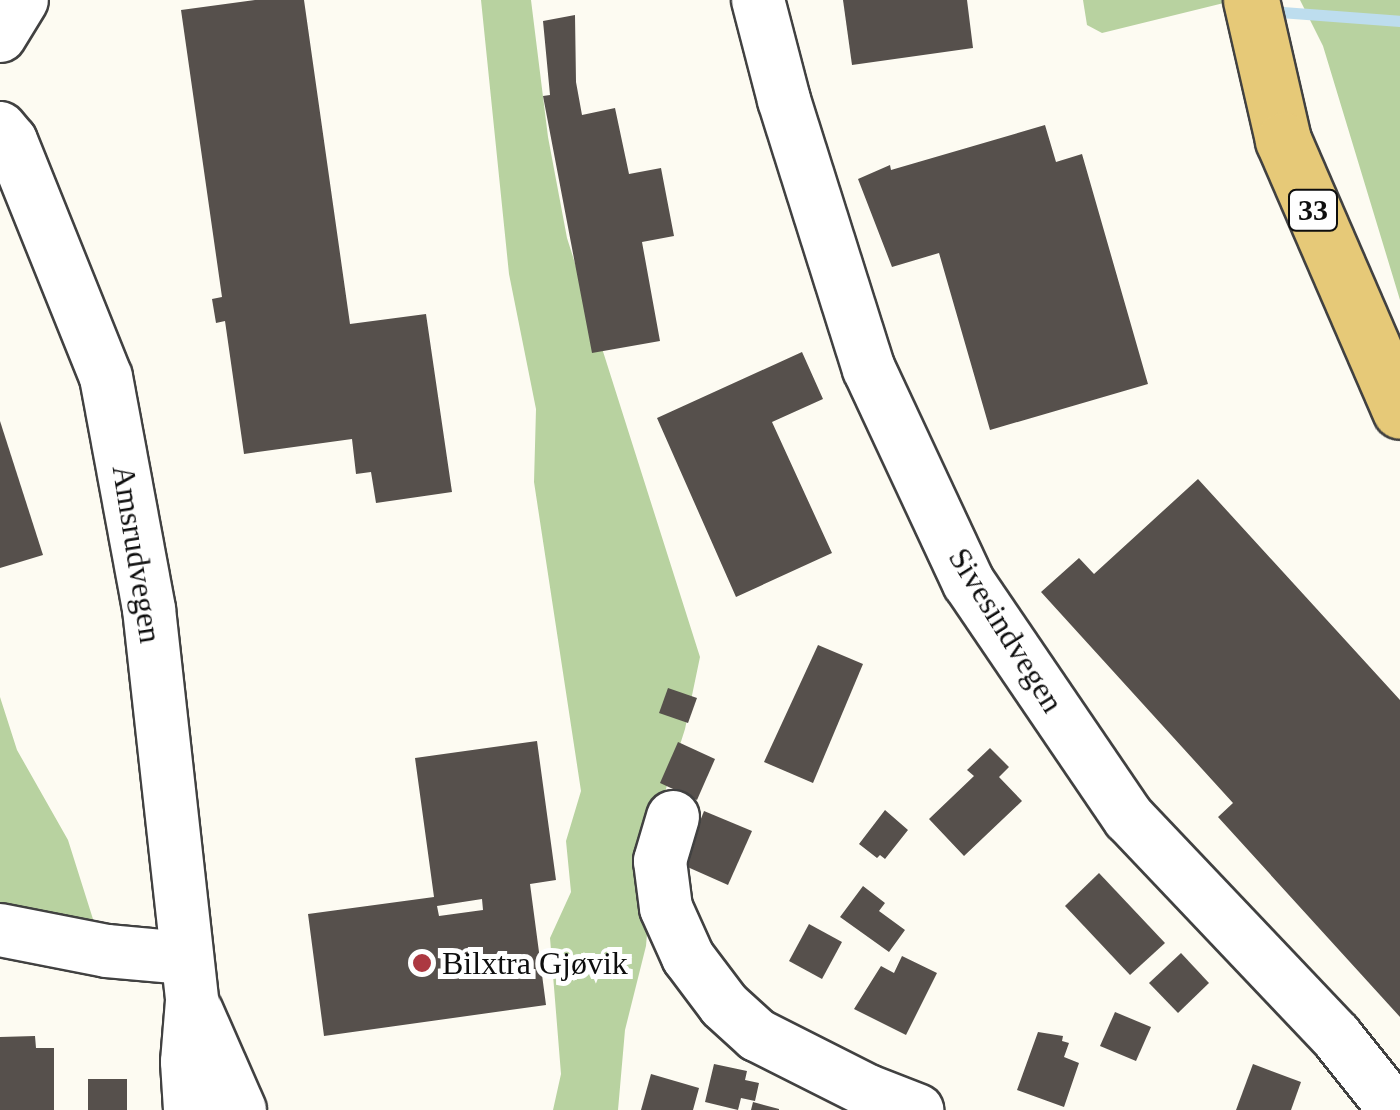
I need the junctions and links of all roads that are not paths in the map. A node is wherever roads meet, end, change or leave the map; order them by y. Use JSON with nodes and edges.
{"nodes":[{"id":1,"x":22,"y":0,"type":"edge"},
{"id":2,"x":758,"y":0,"type":"edge"},
{"id":3,"x":1251,"y":0,"type":"edge"},
{"id":4,"x":0,"y":36,"type":"edge"},
{"id":5,"x":0,"y":128,"type":"edge"},
{"id":6,"x":1400,"y":411,"type":"edge"},
{"id":7,"x":673,"y":817,"type":"dead end"},
{"id":8,"x":0,"y":930,"type":"edge"},
{"id":9,"x":189,"y":980,"type":"junction"},
{"id":10,"x":190,"y":1110,"type":"edge"},
{"id":11,"x":240,"y":1110,"type":"edge"},
{"id":12,"x":917,"y":1110,"type":"edge"},
{"id":13,"x":1395,"y":1110,"type":"edge"}],
"edges":[{"from":1,"to":4,"type":"street"},
{"from":2,"to":13,"type":"street","name":"Sivesindvegen"},
{"from":3,"to":6,"type":"main road","number":"33"},
{"from":5,"to":9,"type":"street","name":"Amsrudvegen"},
{"from":7,"to":12,"type":"street"},
{"from":8,"to":9,"type":"street"},
{"from":9,"to":10,"type":"street","name":"Amsrudvegen"},
{"from":9,"to":11,"type":"street","name":"Amsrudvegen"}]}
